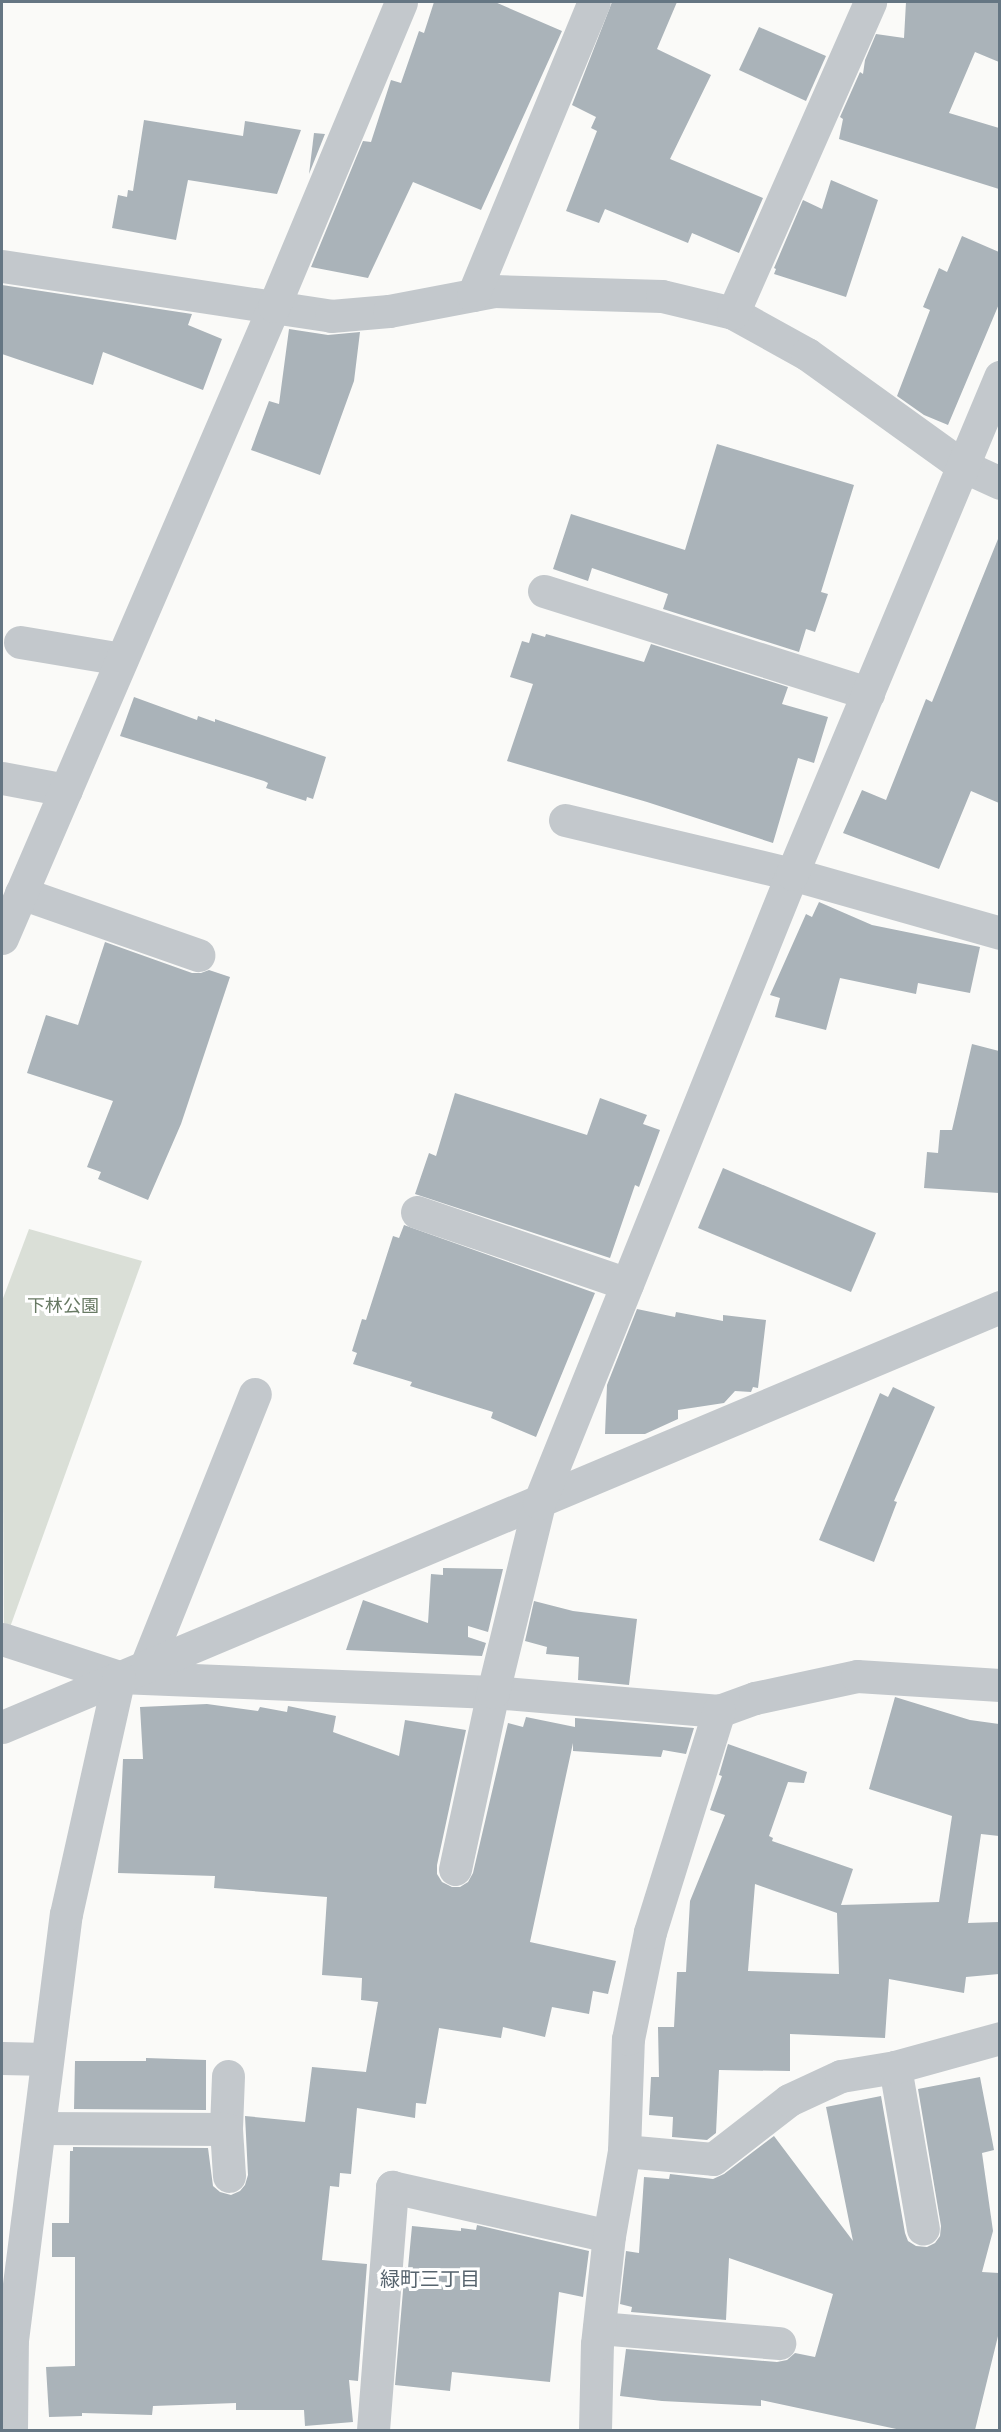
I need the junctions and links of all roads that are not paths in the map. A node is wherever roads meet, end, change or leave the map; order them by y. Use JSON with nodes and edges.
{"nodes":[{"id":1,"x":400,"y":2,"type":"edge"},
{"id":2,"x":594,"y":2,"type":"edge"},
{"id":3,"x":870,"y":2,"type":"edge"},
{"id":4,"x":2,"y":266,"type":"edge"},
{"id":5,"x":473,"y":295,"type":"junction"},
{"id":6,"x":274,"y":306,"type":"junction"},
{"id":7,"x":733,"y":313,"type":"junction"},
{"id":8,"x":999,"y":377,"type":"edge"},
{"id":9,"x":963,"y":466,"type":"junction"},
{"id":10,"x":999,"y":483,"type":"edge"},
{"id":11,"x":544,"y":591,"type":"dead end"},
{"id":12,"x":20,"y":642,"type":"dead end"},
{"id":13,"x":122,"y":659,"type":"junction"},
{"id":14,"x":868,"y":693,"type":"junction"},
{"id":15,"x":2,"y":778,"type":"edge"},
{"id":16,"x":66,"y":790,"type":"junction"},
{"id":17,"x":565,"y":820,"type":"dead end"},
{"id":18,"x":792,"y":874,"type":"junction"},
{"id":19,"x":21,"y":893,"type":"junction"},
{"id":20,"x":999,"y":933,"type":"edge"},
{"id":21,"x":2,"y":938,"type":"edge"},
{"id":22,"x":198,"y":955,"type":"dead end"},
{"id":23,"x":417,"y":1212,"type":"dead end"},
{"id":24,"x":627,"y":1284,"type":"junction"},
{"id":25,"x":999,"y":1307,"type":"edge"},
{"id":26,"x":255,"y":1394,"type":"dead end"},
{"id":27,"x":539,"y":1503,"type":"junction"},
{"id":28,"x":2,"y":1639,"type":"edge"},
{"id":29,"x":133,"y":1671,"type":"junction"},
{"id":30,"x":999,"y":1685,"type":"edge"},
{"id":31,"x":493,"y":1692,"type":"junction"},
{"id":32,"x":719,"y":1710,"type":"junction"},
{"id":33,"x":2,"y":1728,"type":"edge"},
{"id":34,"x":455,"y":1869,"type":"dead end"},
{"id":35,"x":999,"y":2038,"type":"edge"},
{"id":36,"x":2,"y":2058,"type":"edge"},
{"id":37,"x":47,"y":2059,"type":"junction"},
{"id":38,"x":895,"y":2067,"type":"junction"},
{"id":39,"x":228,"y":2076,"type":"dead end"},
{"id":40,"x":39,"y":2128,"type":"junction"},
{"id":41,"x":226,"y":2129,"type":"junction"},
{"id":42,"x":624,"y":2151,"type":"junction"},
{"id":43,"x":229,"y":2176,"type":"dead end"},
{"id":44,"x":923,"y":2229,"type":"dead end"},
{"id":45,"x":609,"y":2236,"type":"junction"},
{"id":46,"x":599,"y":2328,"type":"junction"},
{"id":47,"x":779,"y":2343,"type":"dead end"},
{"id":48,"x":12,"y":2430,"type":"edge"},
{"id":49,"x":374,"y":2430,"type":"edge"},
{"id":50,"x":595,"y":2430,"type":"edge"}],
"edges":[{"from":1,"to":6,"type":"street"},
{"from":2,"to":5,"type":"street"},
{"from":3,"to":7,"type":"street"},
{"from":4,"to":6,"type":"street"},
{"from":5,"to":6,"type":"street"},
{"from":5,"to":7,"type":"street"},
{"from":6,"to":13,"type":"street"},
{"from":7,"to":9,"type":"street"},
{"from":8,"to":9,"type":"street"},
{"from":9,"to":10,"type":"street"},
{"from":9,"to":14,"type":"street"},
{"from":11,"to":14,"type":"street"},
{"from":12,"to":13,"type":"street"},
{"from":13,"to":16,"type":"street"},
{"from":14,"to":18,"type":"street"},
{"from":15,"to":16,"type":"street"},
{"from":16,"to":19,"type":"street"},
{"from":17,"to":18,"type":"street"},
{"from":18,"to":20,"type":"street"},
{"from":18,"to":24,"type":"street"},
{"from":19,"to":21,"type":"street"},
{"from":19,"to":22,"type":"street"},
{"from":23,"to":24,"type":"street"},
{"from":24,"to":27,"type":"street"},
{"from":25,"to":27,"type":"street"},
{"from":26,"to":29,"type":"street"},
{"from":27,"to":29,"type":"street"},
{"from":27,"to":31,"type":"street"},
{"from":28,"to":29,"type":"street"},
{"from":29,"to":31,"type":"street"},
{"from":29,"to":33,"type":"street"},
{"from":29,"to":37,"type":"street"},
{"from":30,"to":32,"type":"street"},
{"from":31,"to":32,"type":"street"},
{"from":31,"to":34,"type":"street"},
{"from":32,"to":42,"type":"street"},
{"from":35,"to":38,"type":"street"},
{"from":36,"to":37,"type":"street"},
{"from":37,"to":40,"type":"street"},
{"from":38,"to":42,"type":"street"},
{"from":38,"to":44,"type":"street"},
{"from":39,"to":41,"type":"street"},
{"from":40,"to":41,"type":"street"},
{"from":40,"to":48,"type":"street"},
{"from":41,"to":43,"type":"street"},
{"from":42,"to":45,"type":"street"},
{"from":45,"to":46,"type":"street"},
{"from":45,"to":49,"type":"street"},
{"from":46,"to":47,"type":"street"},
{"from":46,"to":50,"type":"street"}]}
